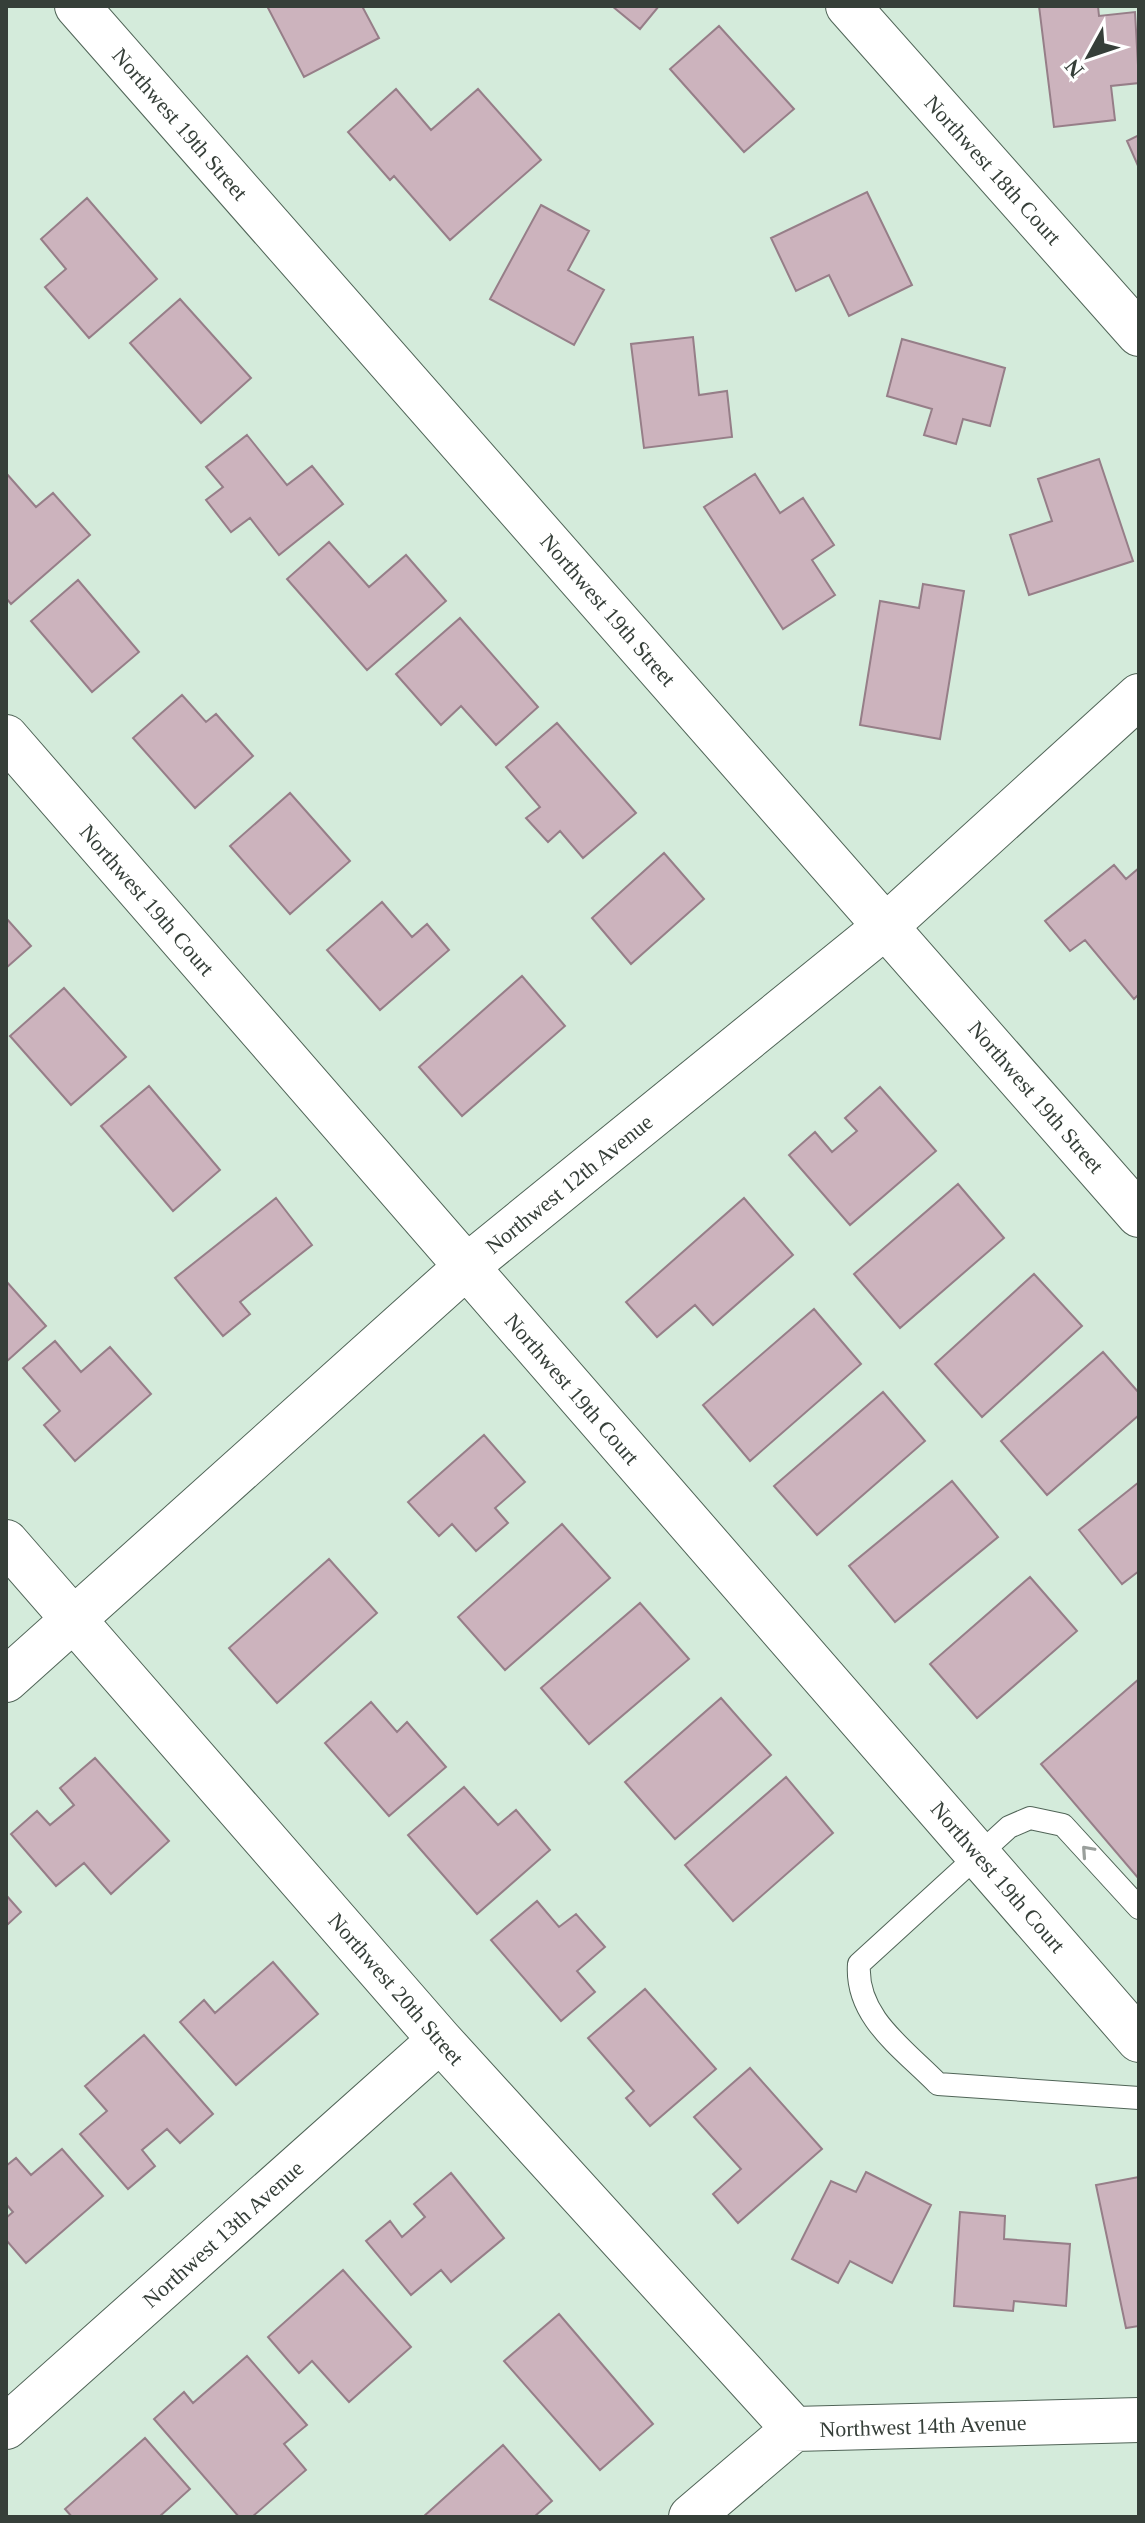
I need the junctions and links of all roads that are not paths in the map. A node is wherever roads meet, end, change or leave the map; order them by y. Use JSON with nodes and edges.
{"nodes":[{"id":1,"x":77,"y":6,"type":"edge"},
{"id":2,"x":848,"y":6,"type":"edge"},
{"id":3,"x":1139,"y":334,"type":"edge"},
{"id":4,"x":1139,"y":696,"type":"edge"},
{"id":5,"x":6,"y":737,"type":"edge"},
{"id":6,"x":886,"y":926,"type":"junction"},
{"id":7,"x":1139,"y":1215,"type":"edge"},
{"id":8,"x":466,"y":1267,"type":"junction"},
{"id":9,"x":6,"y":1542,"type":"edge"},
{"id":10,"x":75,"y":1621,"type":"junction"},
{"id":11,"x":6,"y":1680,"type":"edge"},
{"id":12,"x":979,"y":1856,"type":"junction"},
{"id":13,"x":1139,"y":1908,"type":"edge"},
{"id":14,"x":440,"y":2040,"type":"junction"},
{"id":15,"x":1139,"y":2040,"type":"edge"},
{"id":16,"x":1139,"y":2098,"type":"edge"},
{"id":17,"x":1139,"y":2420,"type":"edge"},
{"id":18,"x":6,"y":2427,"type":"edge"},
{"id":19,"x":794,"y":2429,"type":"junction"},
{"id":20,"x":691,"y":2517,"type":"edge"}],
"edges":[{"from":1,"to":6,"type":"street","name":"Northwest 19th Street"},
{"from":2,"to":3,"type":"street","name":"Northwest 18th Court"},
{"from":4,"to":6,"type":"street","name":"Northwest 12th Avenue"},
{"from":5,"to":8,"type":"street","name":"Northwest 19th Court"},
{"from":6,"to":7,"type":"street","name":"Northwest 19th Street"},
{"from":6,"to":8,"type":"street","name":"Northwest 12th Avenue"},
{"from":8,"to":10,"type":"street","name":"Northwest 12th Avenue"},
{"from":8,"to":12,"type":"street","name":"Northwest 19th Court"},
{"from":9,"to":10,"type":"street","name":"Northwest 20th Street"},
{"from":10,"to":11,"type":"street","name":"Northwest 12th Avenue"},
{"from":10,"to":14,"type":"street","name":"Northwest 20th Street"},
{"from":13,"to":12,"type":"lane","one_way":true},
{"from":12,"to":15,"type":"street","name":"Northwest 19th Court"},
{"from":12,"to":16,"type":"lane"},
{"from":14,"to":18,"type":"street","name":"Northwest 13th Avenue"},
{"from":14,"to":19,"type":"street","name":"Northwest 20th Street"},
{"from":17,"to":19,"type":"street","name":"Northwest 14th Avenue"},
{"from":19,"to":20,"type":"street","name":"Northwest 14th Avenue"}]}
